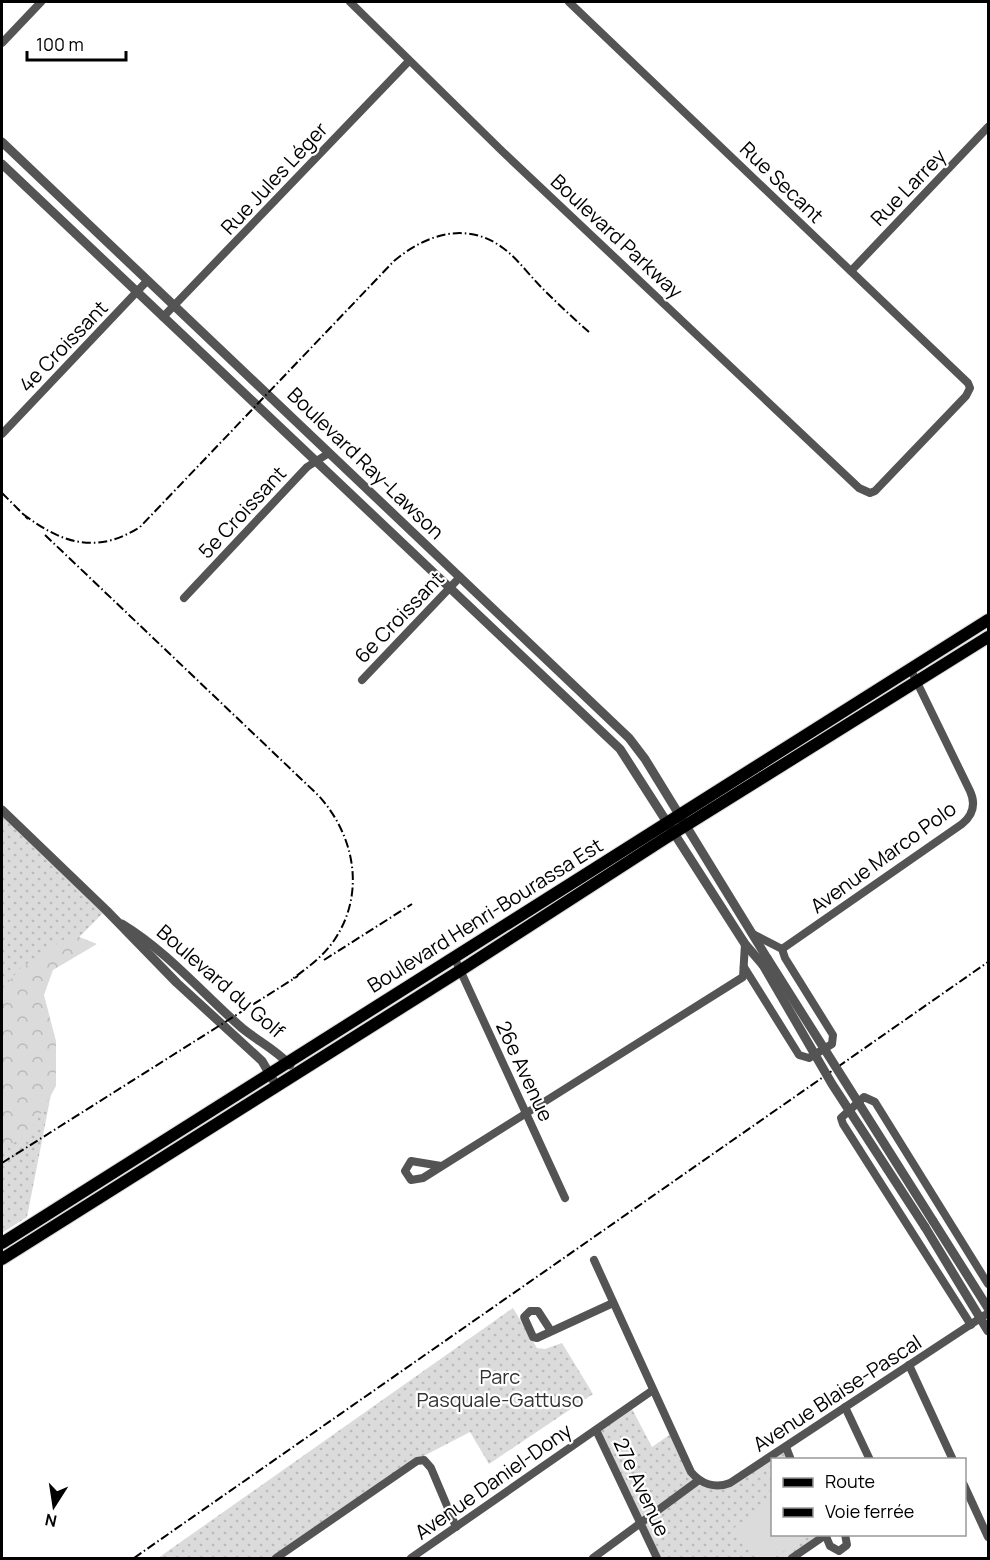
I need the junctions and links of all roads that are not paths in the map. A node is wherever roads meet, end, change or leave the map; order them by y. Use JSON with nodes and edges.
{"nodes":[{"id":1,"x":41,"y":2,"type":"edge"},
{"id":2,"x":351,"y":2,"type":"edge"},
{"id":3,"x":569,"y":2,"type":"edge"},
{"id":4,"x":2,"y":43,"type":"edge"},
{"id":5,"x":409,"y":61,"type":"junction"},
{"id":6,"x":988,"y":127,"type":"edge"},
{"id":7,"x":985,"y":136,"type":"edge"},
{"id":8,"x":2,"y":142,"type":"edge"},
{"id":9,"x":2,"y":164,"type":"edge"},
{"id":10,"x":851,"y":271,"type":"junction"},
{"id":11,"x":147,"y":281,"type":"junction"},
{"id":12,"x":137,"y":292,"type":"junction"},
{"id":13,"x":174,"y":306,"type":"junction"},
{"id":14,"x":163,"y":317,"type":"junction"},
{"id":15,"x":970,"y":388,"type":"joint"},
{"id":16,"x":2,"y":434,"type":"edge"},
{"id":17,"x":329,"y":453,"type":"junction"},
{"id":18,"x":316,"y":461,"type":"junction"},
{"id":19,"x":460,"y":577,"type":"junction"},
{"id":20,"x":449,"y":589,"type":"junction"},
{"id":21,"x":479,"y":596,"type":"junction"},
{"id":22,"x":184,"y":598,"type":"dead end"},
{"id":23,"x":469,"y":608,"type":"junction"},
{"id":24,"x":988,"y":620,"type":"edge"},
{"id":25,"x":988,"y":638,"type":"edge"},
{"id":26,"x":913,"y":676,"type":"junction"},
{"id":27,"x":362,"y":680,"type":"dead end"},
{"id":28,"x":2,"y":810,"type":"edge"},
{"id":29,"x":683,"y":822,"type":"junction"},
{"id":30,"x":670,"y":828,"type":"junction"},
{"id":31,"x":117,"y":921,"type":"junction"},
{"id":32,"x":752,"y":934,"type":"junction"},
{"id":33,"x":745,"y":944,"type":"junction"},
{"id":34,"x":782,"y":949,"type":"junction"},
{"id":35,"x":454,"y":959,"type":"junction"},
{"id":36,"x":765,"y":961,"type":"junction"},
{"id":37,"x":744,"y":967,"type":"junction"},
{"id":38,"x":461,"y":970,"type":"junction"},
{"id":39,"x":288,"y":1063,"type":"junction"},
{"id":40,"x":270,"y":1074,"type":"junction"},
{"id":41,"x":297,"y":1074,"type":"junction"},
{"id":42,"x":276,"y":1085,"type":"junction"},
{"id":43,"x":527,"y":1114,"type":"junction"},
{"id":44,"x":441,"y":1166,"type":"dead end"},
{"id":45,"x":565,"y":1198,"type":"dead end"},
{"id":46,"x":929,"y":1224,"type":"junction"},
{"id":47,"x":2,"y":1243,"type":"edge"},
{"id":48,"x":2,"y":1259,"type":"edge"},
{"id":49,"x":594,"y":1260,"type":"dead end"},
{"id":50,"x":988,"y":1284,"type":"edge"},
{"id":51,"x":613,"y":1304,"type":"junction"},
{"id":52,"x":988,"y":1308,"type":"edge"},
{"id":53,"x":984,"y":1316,"type":"edge"},
{"id":54,"x":970,"y":1325,"type":"junction"},
{"id":55,"x":551,"y":1331,"type":"dead end"},
{"id":56,"x":988,"y":1331,"type":"edge"},
{"id":57,"x":909,"y":1365,"type":"junction"},
{"id":58,"x":653,"y":1390,"type":"junction"},
{"id":59,"x":845,"y":1407,"type":"junction"},
{"id":60,"x":596,"y":1430,"type":"junction"},
{"id":61,"x":786,"y":1447,"type":"junction"},
{"id":62,"x":790,"y":1458,"type":"edge"},
{"id":63,"x":869,"y":1458,"type":"edge"},
{"id":64,"x":952,"y":1458,"type":"edge"},
{"id":65,"x":699,"y":1480,"type":"junction"},
{"id":66,"x":966,"y":1489,"type":"edge"},
{"id":67,"x":641,"y":1525,"type":"junction"},
{"id":68,"x":456,"y":1527,"type":"junction"},
{"id":69,"x":825,"y":1536,"type":"edge"},
{"id":70,"x":827,"y":1536,"type":"edge"},
{"id":71,"x":846,"y":1536,"type":"edge"},
{"id":72,"x":988,"y":1537,"type":"edge"},
{"id":73,"x":276,"y":1558,"type":"edge"},
{"id":74,"x":411,"y":1558,"type":"edge"},
{"id":75,"x":593,"y":1558,"type":"edge"},
{"id":76,"x":657,"y":1558,"type":"edge"},
{"id":77,"x":792,"y":1558,"type":"edge"}],
"edges":[{"from":1,"to":4,"type":"street"},
{"from":2,"to":5,"type":"street","name":"Boulevard Parkway"},
{"from":3,"to":10,"type":"street","name":"Rue Secant"},
{"from":5,"to":13,"type":"street","name":"Rue Jules Léger"},
{"from":5,"to":15,"type":"street","name":"Boulevard Parkway"},
{"from":6,"to":7,"type":"street","name":"Rue Larrey"},
{"from":7,"to":10,"type":"street","name":"Rue Larrey"},
{"from":8,"to":11,"type":"street","name":"Boulevard Ray-Lawson"},
{"from":9,"to":12,"type":"street","name":"Boulevard Ray-Lawson"},
{"from":10,"to":15,"type":"street","name":"Rue Secant"},
{"from":11,"to":12,"type":"street","name":"4e Croissant"},
{"from":11,"to":13,"type":"street","name":"Boulevard Ray-Lawson"},
{"from":12,"to":14,"type":"street","name":"Boulevard Ray-Lawson"},
{"from":12,"to":16,"type":"street","name":"4e Croissant"},
{"from":13,"to":14,"type":"street","name":"Rue Jules Léger"},
{"from":13,"to":17,"type":"street","name":"Boulevard Ray-Lawson"},
{"from":14,"to":18,"type":"street","name":"Boulevard Ray-Lawson"},
{"from":17,"to":18,"type":"street","name":"5e Croissant"},
{"from":17,"to":19,"type":"street","name":"Boulevard Ray-Lawson"},
{"from":18,"to":20,"type":"street","name":"Boulevard Ray-Lawson"},
{"from":18,"to":22,"type":"street","name":"5e Croissant"},
{"from":19,"to":20,"type":"street","name":"6e Croissant"},
{"from":19,"to":21,"type":"street","name":"Boulevard Ray-Lawson"},
{"from":20,"to":23,"type":"street","name":"Boulevard Ray-Lawson"},
{"from":20,"to":27,"type":"street","name":"6e Croissant"},
{"from":21,"to":23,"type":"street"},
{"from":21,"to":29,"type":"street","name":"Boulevard Ray-Lawson"},
{"from":23,"to":30,"type":"street","name":"Boulevard Ray-Lawson"},
{"from":24,"to":26,"type":"main road","name":"Boulevard Henri-Bourassa Est"},
{"from":25,"to":26,"type":"main road","name":"Boulevard Henri-Bourassa Est"},
{"from":26,"to":29,"type":"main road","name":"Boulevard Henri-Bourassa Est"},
{"from":26,"to":34,"type":"street","name":"Avenue Marco Polo"},
{"from":28,"to":31,"type":"street","name":"Boulevard du Golf"},
{"from":29,"to":30,"type":"main road","name":"Boulevard Henri-Bourassa Est"},
{"from":29,"to":32,"type":"street","name":"Boulevard Ray-Lawson"},
{"from":30,"to":33,"type":"street","name":"Boulevard Ray-Lawson"},
{"from":30,"to":35,"type":"main road","name":"Boulevard Henri-Bourassa Est"},
{"from":30,"to":38,"type":"main road","name":"Boulevard Henri-Bourassa Est"},
{"from":31,"to":39,"type":"street","name":"Boulevard du Golf"},
{"from":31,"to":40,"type":"street","name":"Boulevard du Golf"},
{"from":32,"to":34,"type":"street"},
{"from":32,"to":36,"type":"street","name":"Boulevard Ray-Lawson"},
{"from":33,"to":36,"type":"street","name":"Boulevard Ray-Lawson"},
{"from":33,"to":37,"type":"street"},
{"from":34,"to":37,"type":"street"},
{"from":35,"to":38,"type":"street","name":"26e Avenue"},
{"from":35,"to":39,"type":"main road","name":"Boulevard Henri-Bourassa Est"},
{"from":36,"to":46,"type":"street","bridge":true},
{"from":37,"to":43,"type":"street"},
{"from":38,"to":41,"type":"main road","name":"Boulevard Henri-Bourassa Est"},
{"from":38,"to":43,"type":"street","name":"26e Avenue"},
{"from":39,"to":40,"type":"main road","name":"Boulevard Henri-Bourassa Est"},
{"from":39,"to":41,"type":"street","name":"Boulevard du Golf"},
{"from":40,"to":42,"type":"street","name":"Boulevard du Golf"},
{"from":40,"to":47,"type":"main road","name":"Boulevard Henri-Bourassa Est"},
{"from":41,"to":42,"type":"main road","name":"Boulevard Henri-Bourassa Est"},
{"from":42,"to":48,"type":"main road","name":"Boulevard Henri-Bourassa Est"},
{"from":43,"to":44,"type":"street"},
{"from":43,"to":45,"type":"street","name":"26e Avenue"},
{"from":46,"to":52,"type":"street"},
{"from":46,"to":53,"type":"street"},
{"from":49,"to":51,"type":"street"},
{"from":50,"to":54,"type":"street"},
{"from":51,"to":55,"type":"street"},
{"from":51,"to":58,"type":"street"},
{"from":53,"to":54,"type":"street","name":"Avenue Blaise-Pascal"},
{"from":53,"to":56,"type":"street"},
{"from":54,"to":57,"type":"street","name":"Avenue Blaise-Pascal"},
{"from":57,"to":59,"type":"street","name":"Avenue Blaise-Pascal"},
{"from":57,"to":64,"type":"street"},
{"from":58,"to":60,"type":"street","name":"Avenue Daniel-Dony"},
{"from":58,"to":65,"type":"street"},
{"from":59,"to":61,"type":"street","name":"Avenue Blaise-Pascal"},
{"from":59,"to":63,"type":"street"},
{"from":60,"to":67,"type":"street","name":"27e Avenue"},
{"from":60,"to":68,"type":"street","name":"Avenue Daniel-Dony"},
{"from":61,"to":62,"type":"street"},
{"from":61,"to":65,"type":"street","name":"Avenue Blaise-Pascal"},
{"from":65,"to":67,"type":"street"},
{"from":66,"to":72,"type":"street"},
{"from":67,"to":75,"type":"street"},
{"from":67,"to":76,"type":"street","name":"27e Avenue"},
{"from":68,"to":73,"type":"street"},
{"from":68,"to":74,"type":"street","name":"Avenue Daniel-Dony"},
{"from":69,"to":77,"type":"street"},
{"from":70,"to":71,"type":"street"}]}
